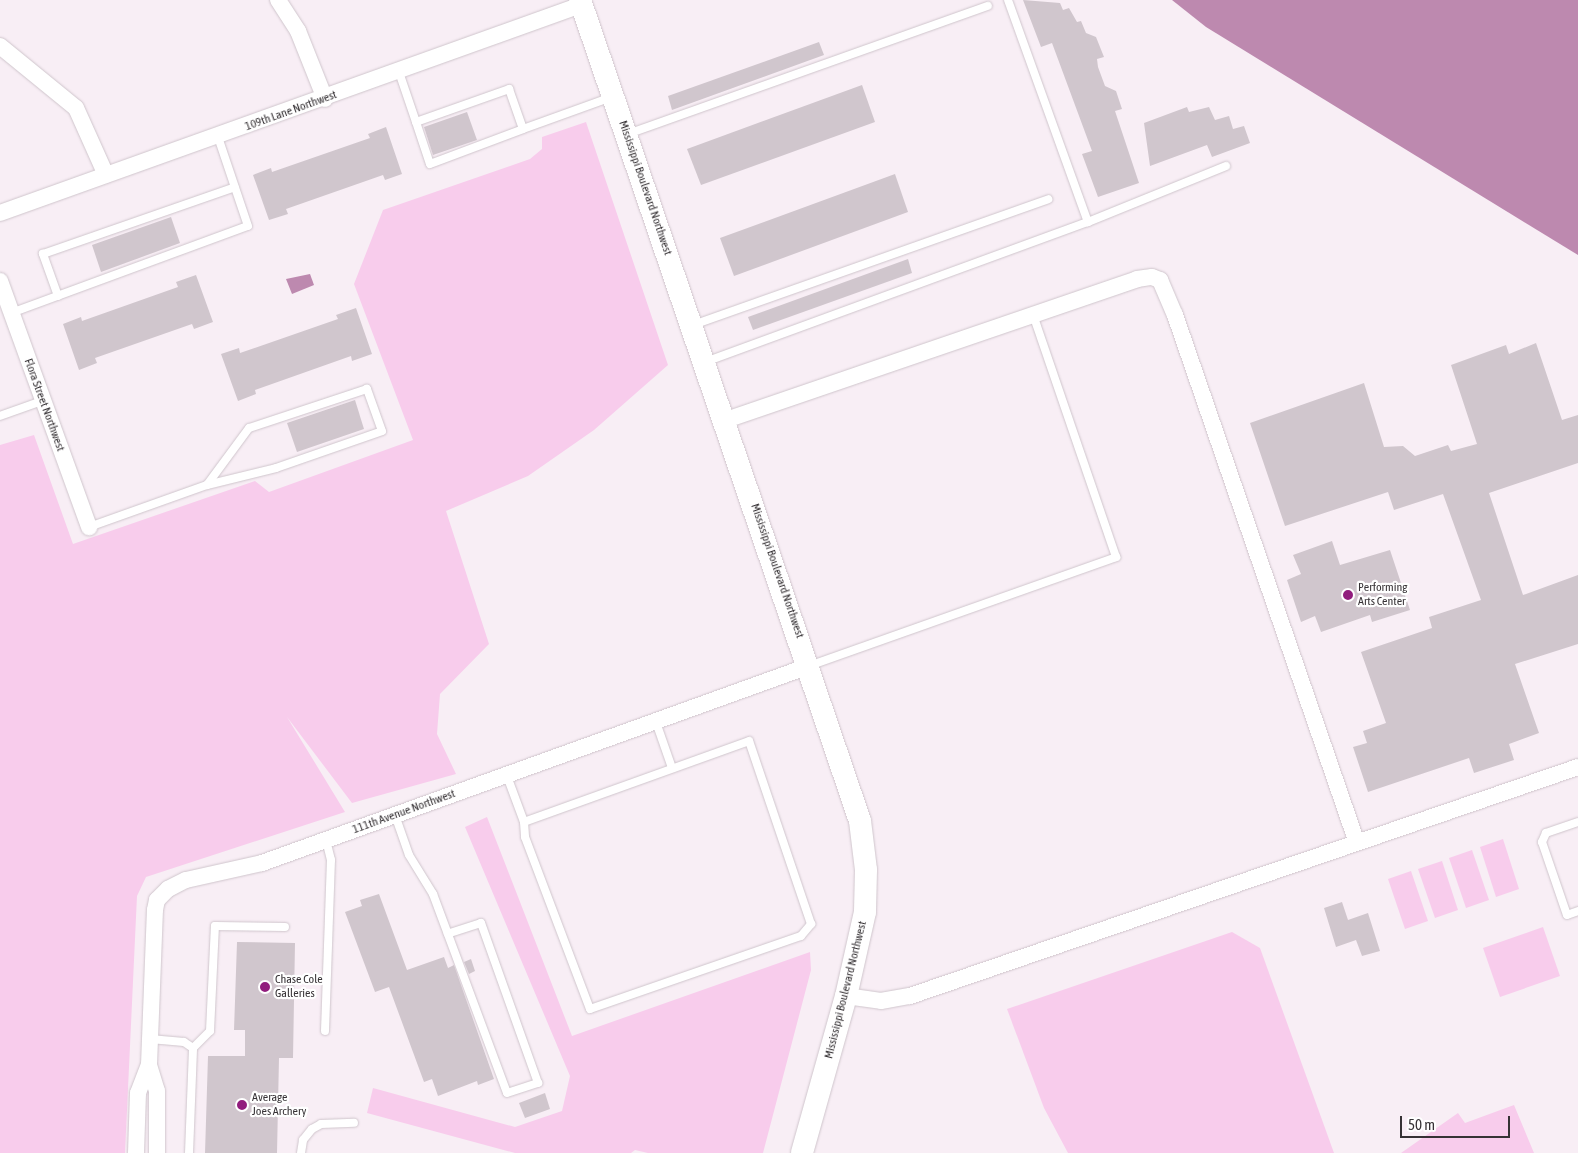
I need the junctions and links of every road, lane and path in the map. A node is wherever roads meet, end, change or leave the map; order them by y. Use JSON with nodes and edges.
{"nodes":[{"id":1,"x":278,"y":0,"type":"edge"},
{"id":2,"x":1008,"y":0,"type":"edge"},
{"id":3,"x":580,"y":2,"type":"edge"},
{"id":4,"x":988,"y":6,"type":"dead end"},
{"id":5,"x":0,"y":46,"type":"edge"},
{"id":6,"x":399,"y":72,"type":"junction"},
{"id":7,"x":614,"y":97,"type":"junction"},
{"id":8,"x":325,"y":99,"type":"junction"},
{"id":9,"x":416,"y":122,"type":"junction"},
{"id":10,"x":523,"y":129,"type":"junction"},
{"id":11,"x":626,"y":134,"type":"junction"},
{"id":12,"x":218,"y":137,"type":"junction"},
{"id":13,"x":1226,"y":166,"type":"dead end"},
{"id":14,"x":106,"y":175,"type":"junction"},
{"id":15,"x":235,"y":186,"type":"junction"},
{"id":16,"x":1048,"y":199,"type":"dead end"},
{"id":17,"x":0,"y":213,"type":"edge"},
{"id":18,"x":1088,"y":222,"type":"junction"},
{"id":19,"x":0,"y":281,"type":"edge"},
{"id":20,"x":58,"y":296,"type":"junction"},
{"id":21,"x":11,"y":313,"type":"junction"},
{"id":22,"x":1033,"y":315,"type":"junction"},
{"id":23,"x":691,"y":325,"type":"junction"},
{"id":24,"x":705,"y":362,"type":"junction"},
{"id":25,"x":42,"y":401,"type":"junction"},
{"id":26,"x":0,"y":416,"type":"edge"},
{"id":27,"x":726,"y":420,"type":"junction"},
{"id":28,"x":207,"y":485,"type":"junction"},
{"id":29,"x":90,"y":527,"type":"joint"},
{"id":30,"x":809,"y":666,"type":"junction"},
{"id":31,"x":656,"y":722,"type":"junction"},
{"id":32,"x":1578,"y":767,"type":"edge"},
{"id":33,"x":672,"y":768,"type":"junction"},
{"id":34,"x":507,"y":776,"type":"junction"},
{"id":35,"x":394,"y":815,"type":"junction"},
{"id":36,"x":524,"y":822,"type":"junction"},
{"id":37,"x":1578,"y":822,"type":"edge"},
{"id":38,"x":326,"y":840,"type":"junction"},
{"id":39,"x":1357,"y":843,"type":"junction"},
{"id":40,"x":1578,"y":911,"type":"edge"},
{"id":41,"x":285,"y":927,"type":"dead end"},
{"id":42,"x":448,"y":934,"type":"junction"},
{"id":43,"x":846,"y":996,"type":"junction"},
{"id":44,"x":325,"y":1031,"type":"dead end"},
{"id":45,"x":150,"y":1039,"type":"junction"},
{"id":46,"x":193,"y":1048,"type":"junction"},
{"id":47,"x":149,"y":1066,"type":"junction"},
{"id":48,"x":354,"y":1123,"type":"dead end"},
{"id":49,"x":136,"y":1153,"type":"edge"},
{"id":50,"x":157,"y":1153,"type":"edge"},
{"id":51,"x":189,"y":1153,"type":"edge"},
{"id":52,"x":301,"y":1153,"type":"edge"},
{"id":53,"x":802,"y":1153,"type":"edge"}],
"edges":[{"from":1,"to":8,"type":"street"},
{"from":2,"to":18,"type":"lane"},
{"from":3,"to":6,"type":"street","name":"109th Lane Northwest"},
{"from":3,"to":7,"type":"street","name":"Mississippi Boulevard Northwest"},
{"from":4,"to":11,"type":"lane"},
{"from":5,"to":14,"type":"street"},
{"from":6,"to":8,"type":"street","name":"109th Lane Northwest"},
{"from":6,"to":9,"type":"lane"},
{"from":7,"to":10,"type":"lane"},
{"from":7,"to":11,"type":"street","name":"Mississippi Boulevard Northwest"},
{"from":8,"to":12,"type":"street","name":"109th Lane Northwest"},
{"from":9,"to":10,"type":"lane"},
{"from":9,"to":10,"type":"lane"},
{"from":11,"to":23,"type":"street","name":"Mississippi Boulevard Northwest"},
{"from":12,"to":14,"type":"street","name":"109th Lane Northwest"},
{"from":12,"to":15,"type":"lane"},
{"from":13,"to":18,"type":"lane"},
{"from":14,"to":17,"type":"street","name":"109th Lane Northwest"},
{"from":15,"to":20,"type":"lane"},
{"from":15,"to":20,"type":"lane"},
{"from":16,"to":23,"type":"lane"},
{"from":18,"to":24,"type":"lane"},
{"from":19,"to":21,"type":"street","name":"Flora Street Northwest"},
{"from":20,"to":21,"type":"lane"},
{"from":21,"to":25,"type":"street","name":"Flora Street Northwest"},
{"from":22,"to":27,"type":"street"},
{"from":22,"to":30,"type":"lane"},
{"from":22,"to":39,"type":"street"},
{"from":23,"to":24,"type":"street","name":"Mississippi Boulevard Northwest"},
{"from":24,"to":27,"type":"street","name":"Mississippi Boulevard Northwest"},
{"from":25,"to":26,"type":"lane"},
{"from":25,"to":29,"type":"street","name":"Flora Street Northwest"},
{"from":27,"to":30,"type":"street","name":"Mississippi Boulevard Northwest"},
{"from":28,"to":28,"type":"lane"},
{"from":28,"to":29,"type":"lane"},
{"from":30,"to":31,"type":"street","name":"111th Avenue Northwest"},
{"from":30,"to":43,"type":"street","name":"Mississippi Boulevard Northwest"},
{"from":31,"to":33,"type":"lane"},
{"from":31,"to":34,"type":"street","name":"111th Avenue Northwest"},
{"from":32,"to":39,"type":"street"},
{"from":33,"to":36,"type":"lane"},
{"from":33,"to":36,"type":"lane"},
{"from":34,"to":35,"type":"street","name":"111th Avenue Northwest"},
{"from":34,"to":36,"type":"lane"},
{"from":35,"to":38,"type":"street","name":"111th Avenue Northwest"},
{"from":35,"to":42,"type":"lane"},
{"from":37,"to":40,"type":"lane"},
{"from":38,"to":44,"type":"lane"},
{"from":38,"to":45,"type":"street","name":"111th Avenue Northwest"},
{"from":39,"to":43,"type":"street"},
{"from":41,"to":46,"type":"lane"},
{"from":42,"to":42,"type":"lane"},
{"from":43,"to":53,"type":"street","name":"Mississippi Boulevard Northwest"},
{"from":45,"to":46,"type":"lane"},
{"from":45,"to":47,"type":"street","name":"111th Avenue Northwest"},
{"from":46,"to":51,"type":"lane"},
{"from":47,"to":49,"type":"street","name":"111th Avenue Northwest"},
{"from":47,"to":50,"type":"street","name":"111th Avenue Northwest"},
{"from":48,"to":52,"type":"lane"}]}
